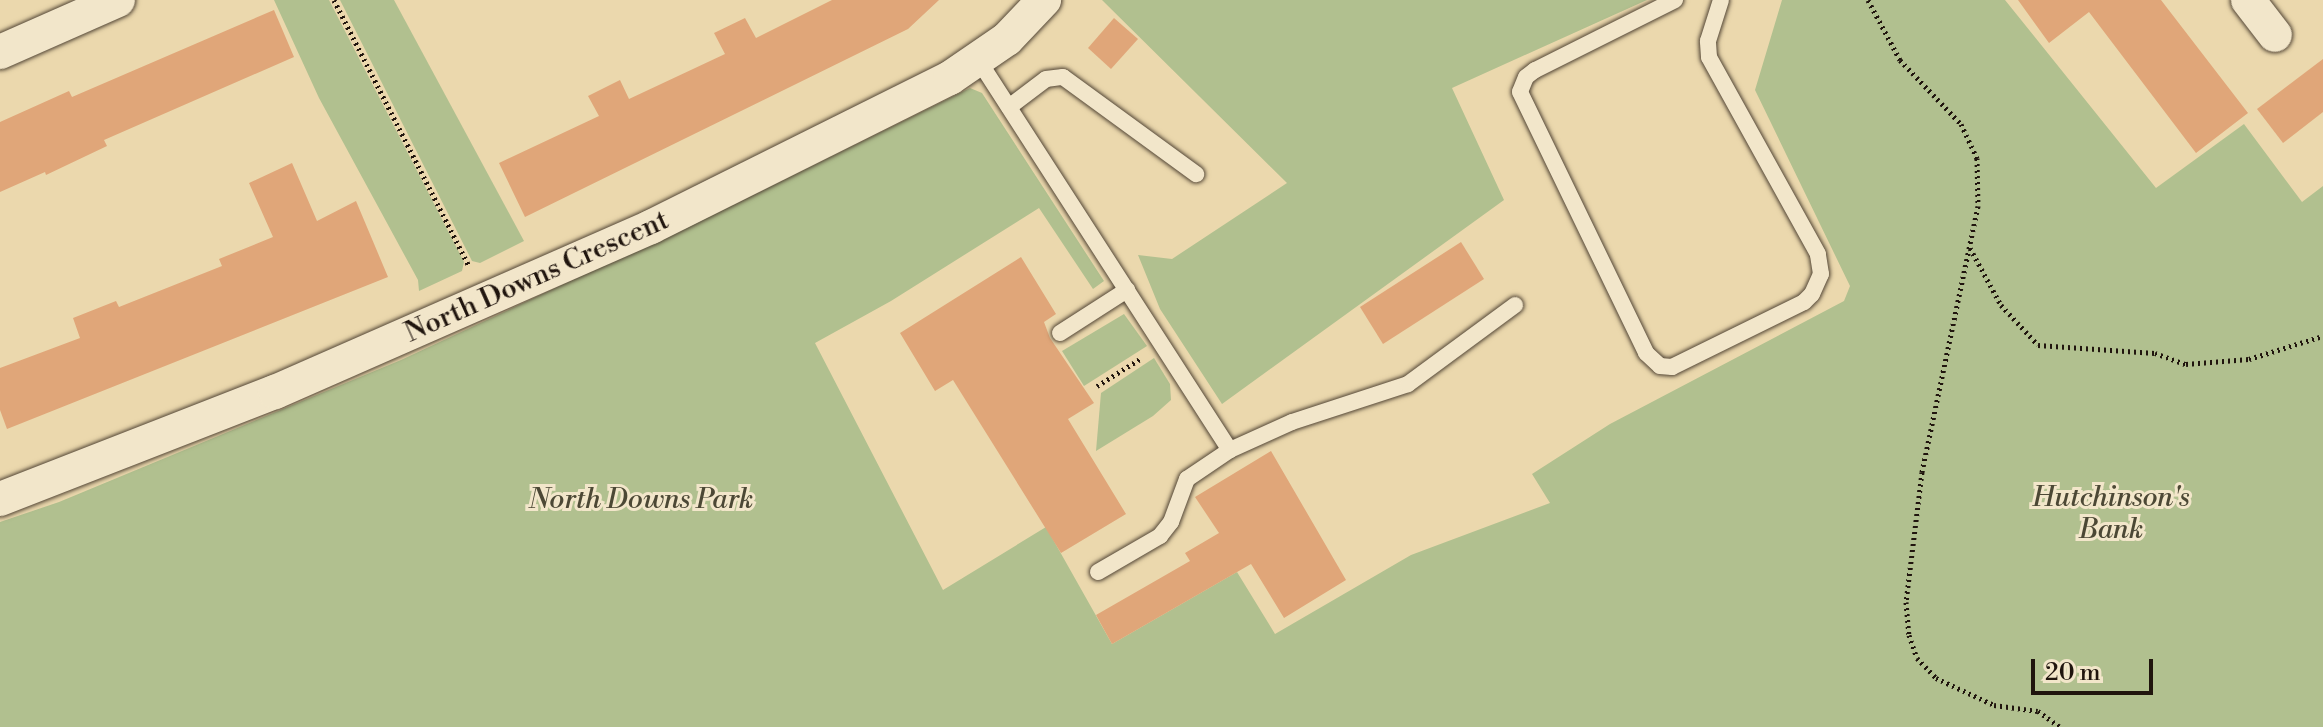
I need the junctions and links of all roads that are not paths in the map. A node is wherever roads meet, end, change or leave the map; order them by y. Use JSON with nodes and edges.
{"nodes":[{"id":1,"x":118,"y":0,"type":"edge"},
{"id":2,"x":1044,"y":0,"type":"edge"},
{"id":3,"x":1675,"y":0,"type":"edge"},
{"id":4,"x":1721,"y":0,"type":"edge"},
{"id":5,"x":2248,"y":0,"type":"edge"},
{"id":6,"x":2275,"y":35,"type":"dead end"},
{"id":7,"x":0,"y":52,"type":"edge"},
{"id":8,"x":979,"y":61,"type":"junction"},
{"id":9,"x":1009,"y":107,"type":"junction"},
{"id":10,"x":1196,"y":174,"type":"dead end"},
{"id":11,"x":1127,"y":290,"type":"junction"},
{"id":12,"x":1515,"y":305,"type":"dead end"},
{"id":13,"x":1060,"y":333,"type":"dead end"},
{"id":14,"x":1230,"y":450,"type":"junction"},
{"id":15,"x":0,"y":499,"type":"edge"},
{"id":16,"x":1098,"y":572,"type":"dead end"}],
"edges":[{"from":1,"to":7,"type":"street"},
{"from":2,"to":8,"type":"street","name":"North Downs Crescent"},
{"from":3,"to":4,"type":"lane"},
{"from":5,"to":6,"type":"street"},
{"from":8,"to":9,"type":"lane"},
{"from":8,"to":15,"type":"street","name":"North Downs Crescent"},
{"from":9,"to":10,"type":"lane"},
{"from":9,"to":11,"type":"lane"},
{"from":11,"to":13,"type":"lane"},
{"from":11,"to":14,"type":"lane"},
{"from":12,"to":14,"type":"lane"},
{"from":14,"to":16,"type":"lane"}]}
